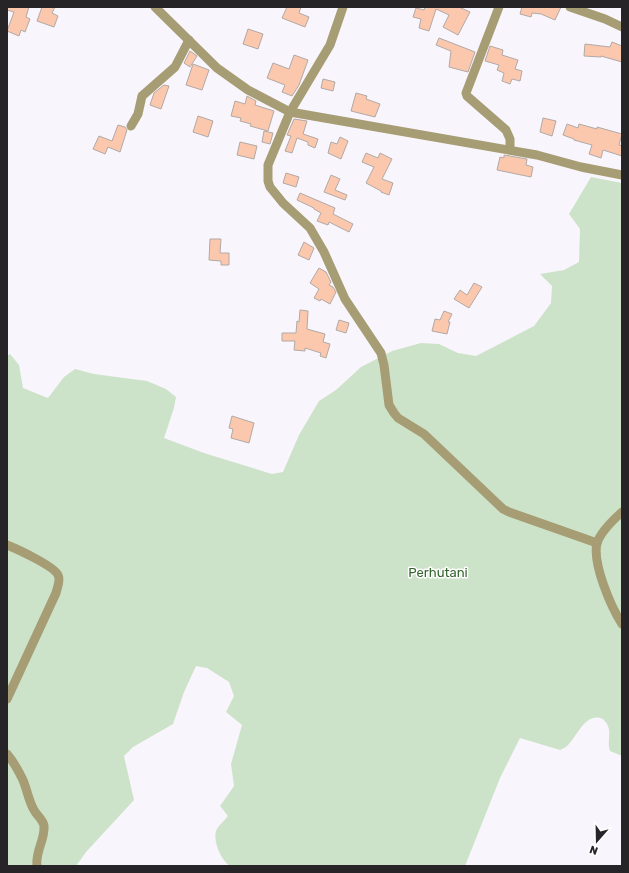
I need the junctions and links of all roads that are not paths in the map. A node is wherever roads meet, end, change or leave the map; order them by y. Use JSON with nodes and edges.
{"nodes":[{"id":1,"x":155,"y":7,"type":"edge"},
{"id":2,"x":343,"y":7,"type":"edge"},
{"id":3,"x":498,"y":7,"type":"edge"},
{"id":4,"x":570,"y":7,"type":"edge"},
{"id":5,"x":622,"y":27,"type":"edge"},
{"id":6,"x":188,"y":40,"type":"junction"},
{"id":7,"x":290,"y":112,"type":"junction"},
{"id":8,"x":130,"y":126,"type":"dead end"},
{"id":9,"x":510,"y":150,"type":"junction"},
{"id":10,"x":622,"y":174,"type":"edge"},
{"id":11,"x":622,"y":512,"type":"edge"},
{"id":12,"x":598,"y":543,"type":"junction"},
{"id":13,"x":7,"y":545,"type":"edge"},
{"id":14,"x":622,"y":624,"type":"edge"},
{"id":15,"x":7,"y":699,"type":"edge"},
{"id":16,"x":7,"y":754,"type":"edge"},
{"id":17,"x":37,"y":866,"type":"edge"}],
"edges":[{"from":1,"to":6,"type":"street"},
{"from":2,"to":7,"type":"street"},
{"from":3,"to":9,"type":"street"},
{"from":4,"to":5,"type":"street"},
{"from":6,"to":7,"type":"street"},
{"from":6,"to":8,"type":"street"},
{"from":7,"to":9,"type":"street"},
{"from":7,"to":12,"type":"street"},
{"from":9,"to":10,"type":"street"},
{"from":11,"to":12,"type":"street"},
{"from":12,"to":14,"type":"street"},
{"from":13,"to":15,"type":"street"},
{"from":16,"to":17,"type":"street"}]}
